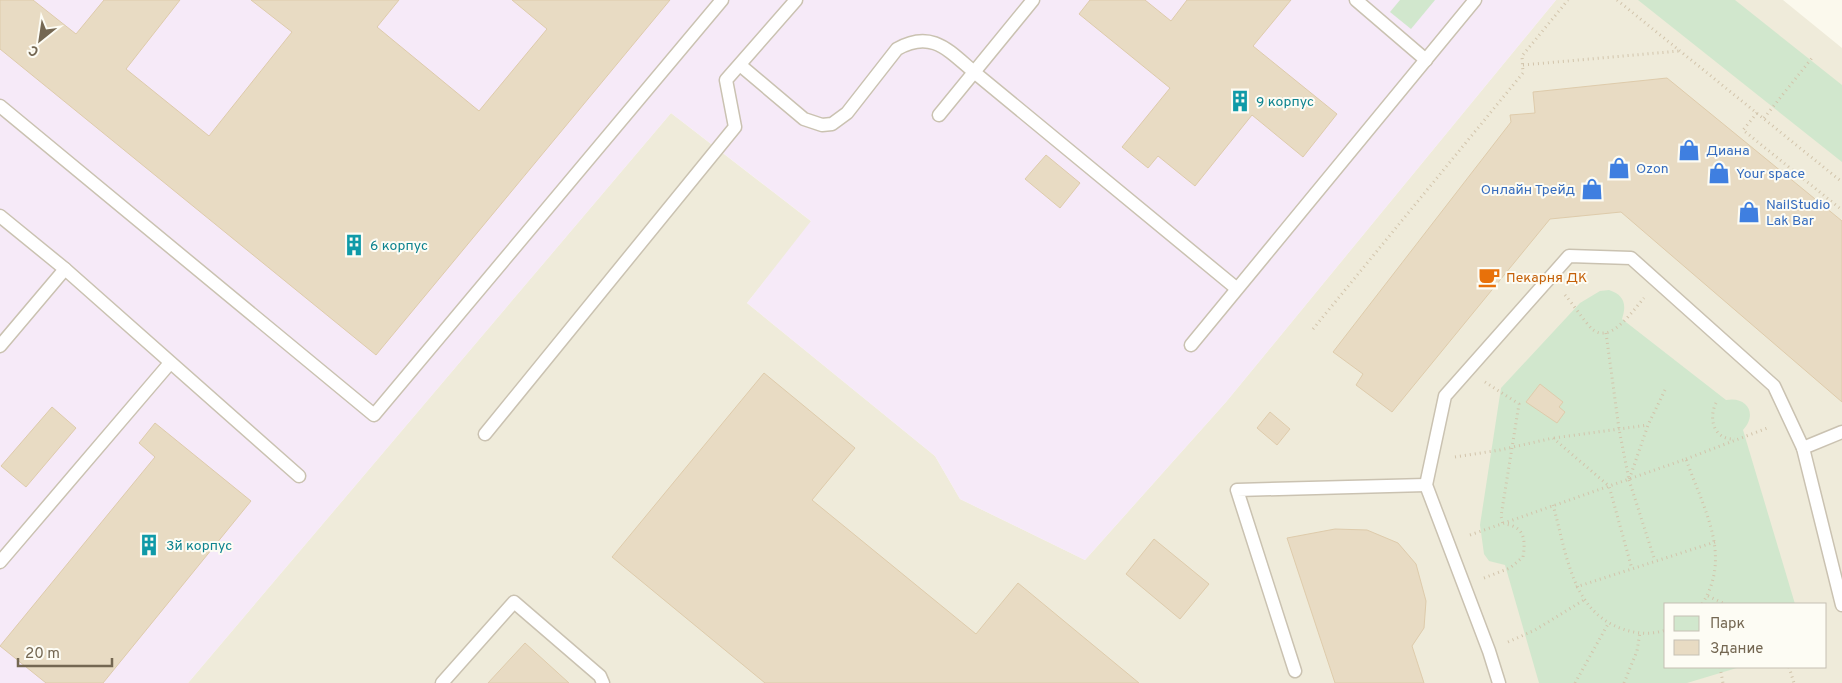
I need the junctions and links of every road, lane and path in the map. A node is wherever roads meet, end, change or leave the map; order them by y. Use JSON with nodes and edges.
{"nodes":[{"id":1,"x":722,"y":0,"type":"edge"},
{"id":2,"x":796,"y":0,"type":"edge"},
{"id":3,"x":1033,"y":0,"type":"edge"},
{"id":4,"x":1356,"y":0,"type":"edge"},
{"id":5,"x":1476,"y":0,"type":"edge"},
{"id":6,"x":1568,"y":0,"type":"edge"},
{"id":7,"x":1617,"y":0,"type":"edge"},
{"id":8,"x":1680,"y":51,"type":"junction"},
{"id":9,"x":1812,"y":58,"type":"dead end"},
{"id":10,"x":1426,"y":60,"type":"junction"},
{"id":11,"x":740,"y":65,"type":"junction"},
{"id":12,"x":1523,"y":65,"type":"junction"},
{"id":13,"x":974,"y":72,"type":"junction"},
{"id":14,"x":0,"y":106,"type":"edge"},
{"id":15,"x":1757,"y":113,"type":"junction"},
{"id":16,"x":939,"y":115,"type":"dead end"},
{"id":17,"x":1764,"y":118,"type":"junction"},
{"id":18,"x":1842,"y":182,"type":"edge"},
{"id":19,"x":1842,"y":210,"type":"edge"},
{"id":20,"x":0,"y":216,"type":"edge"},
{"id":21,"x":65,"y":269,"type":"junction"},
{"id":22,"x":1549,"y":278,"type":"junction"},
{"id":23,"x":1657,"y":282,"type":"junction"},
{"id":24,"x":1236,"y":288,"type":"junction"},
{"id":25,"x":1313,"y":329,"type":"dead end"},
{"id":26,"x":1606,"y":332,"type":"junction"},
{"id":27,"x":1191,"y":345,"type":"dead end"},
{"id":28,"x":0,"y":346,"type":"edge"},
{"id":29,"x":170,"y":362,"type":"junction"},
{"id":30,"x":1467,"y":371,"type":"junction"},
{"id":31,"x":1665,"y":390,"type":"dead end"},
{"id":32,"x":1716,"y":403,"type":"dead end"},
{"id":33,"x":1789,"y":420,"type":"junction"},
{"id":34,"x":1648,"y":425,"type":"junction"},
{"id":35,"x":1619,"y":429,"type":"junction"},
{"id":36,"x":1842,"y":432,"type":"edge"},
{"id":37,"x":485,"y":434,"type":"dead end"},
{"id":38,"x":1553,"y":438,"type":"junction"},
{"id":39,"x":1738,"y":439,"type":"junction"},
{"id":40,"x":1512,"y":448,"type":"junction"},
{"id":41,"x":1803,"y":448,"type":"junction"},
{"id":42,"x":1686,"y":459,"type":"junction"},
{"id":43,"x":1431,"y":461,"type":"junction"},
{"id":44,"x":300,"y":476,"type":"dead end"},
{"id":45,"x":1629,"y":480,"type":"junction"},
{"id":46,"x":1426,"y":485,"type":"junction"},
{"id":47,"x":1609,"y":486,"type":"junction"},
{"id":48,"x":1554,"y":505,"type":"junction"},
{"id":49,"x":1503,"y":524,"type":"junction"},
{"id":50,"x":1448,"y":542,"type":"junction"},
{"id":51,"x":1716,"y":542,"type":"junction"},
{"id":52,"x":1655,"y":561,"type":"junction"},
{"id":53,"x":0,"y":562,"type":"edge"},
{"id":54,"x":1632,"y":569,"type":"junction"},
{"id":55,"x":1464,"y":585,"type":"junction"},
{"id":56,"x":1576,"y":587,"type":"junction"},
{"id":57,"x":1708,"y":596,"type":"junction"},
{"id":58,"x":1584,"y":600,"type":"junction"},
{"id":59,"x":1703,"y":603,"type":"edge"},
{"id":60,"x":1723,"y":603,"type":"edge"},
{"id":61,"x":1842,"y":605,"type":"edge"},
{"id":62,"x":1608,"y":624,"type":"junction"},
{"id":63,"x":1664,"y":631,"type":"edge"},
{"id":64,"x":1640,"y":632,"type":"junction"},
{"id":65,"x":1489,"y":651,"type":"junction"},
{"id":66,"x":1720,"y":668,"type":"edge"},
{"id":67,"x":1789,"y":668,"type":"edge"},
{"id":68,"x":1295,"y":671,"type":"dead end"},
{"id":69,"x":442,"y":683,"type":"edge"},
{"id":70,"x":603,"y":683,"type":"edge"},
{"id":71,"x":1499,"y":683,"type":"edge"},
{"id":72,"x":1575,"y":683,"type":"edge"},
{"id":73,"x":1624,"y":683,"type":"edge"},
{"id":74,"x":1723,"y":683,"type":"edge"},
{"id":75,"x":1794,"y":683,"type":"edge"}],
"edges":[{"from":1,"to":14,"type":"lane"},
{"from":2,"to":11,"type":"lane"},
{"from":3,"to":13,"type":"lane"},
{"from":4,"to":10,"type":"lane"},
{"from":5,"to":10,"type":"lane"},
{"from":6,"to":12,"type":"path"},
{"from":7,"to":8,"type":"path"},
{"from":8,"to":12,"type":"path"},
{"from":8,"to":15,"type":"path"},
{"from":9,"to":17,"type":"path"},
{"from":10,"to":24,"type":"lane"},
{"from":11,"to":13,"type":"lane"},
{"from":11,"to":37,"type":"lane"},
{"from":12,"to":25,"type":"path"},
{"from":13,"to":16,"type":"lane"},
{"from":13,"to":24,"type":"lane"},
{"from":15,"to":17,"type":"path"},
{"from":15,"to":19,"type":"path"},
{"from":17,"to":18,"type":"path"},
{"from":20,"to":21,"type":"lane"},
{"from":21,"to":28,"type":"lane"},
{"from":21,"to":29,"type":"lane"},
{"from":22,"to":23,"type":"lane"},
{"from":22,"to":26,"type":"path"},
{"from":22,"to":30,"type":"lane"},
{"from":23,"to":26,"type":"path"},
{"from":23,"to":33,"type":"lane"},
{"from":24,"to":27,"type":"lane"},
{"from":26,"to":35,"type":"path"},
{"from":29,"to":44,"type":"lane"},
{"from":29,"to":53,"type":"lane"},
{"from":30,"to":40,"type":"path"},
{"from":30,"to":43,"type":"lane"},
{"from":31,"to":34,"type":"path"},
{"from":32,"to":39,"type":"path"},
{"from":33,"to":39,"type":"path"},
{"from":33,"to":41,"type":"lane"},
{"from":34,"to":35,"type":"path"},
{"from":34,"to":45,"type":"path"},
{"from":35,"to":38,"type":"path"},
{"from":35,"to":45,"type":"path"},
{"from":36,"to":41,"type":"lane"},
{"from":38,"to":40,"type":"path"},
{"from":38,"to":47,"type":"path"},
{"from":39,"to":42,"type":"path"},
{"from":40,"to":43,"type":"path"},
{"from":40,"to":49,"type":"path"},
{"from":41,"to":61,"type":"lane"},
{"from":42,"to":45,"type":"path"},
{"from":42,"to":51,"type":"path"},
{"from":43,"to":46,"type":"lane"},
{"from":45,"to":47,"type":"path"},
{"from":45,"to":52,"type":"path"},
{"from":46,"to":50,"type":"lane"},
{"from":46,"to":68,"type":"lane"},
{"from":47,"to":48,"type":"path"},
{"from":47,"to":54,"type":"path"},
{"from":48,"to":49,"type":"path"},
{"from":48,"to":56,"type":"path"},
{"from":49,"to":50,"type":"path"},
{"from":49,"to":55,"type":"path"},
{"from":50,"to":55,"type":"lane"},
{"from":51,"to":52,"type":"path"},
{"from":51,"to":57,"type":"path"},
{"from":52,"to":54,"type":"path"},
{"from":54,"to":56,"type":"path"},
{"from":55,"to":65,"type":"lane"},
{"from":56,"to":58,"type":"path"},
{"from":57,"to":59,"type":"path"},
{"from":57,"to":60,"type":"path"},
{"from":58,"to":62,"type":"path"},
{"from":58,"to":65,"type":"path"},
{"from":62,"to":64,"type":"path"},
{"from":62,"to":72,"type":"path"},
{"from":63,"to":64,"type":"path"},
{"from":64,"to":73,"type":"path"},
{"from":65,"to":71,"type":"lane"},
{"from":66,"to":74,"type":"path"},
{"from":67,"to":75,"type":"path"},
{"from":69,"to":70,"type":"lane"}]}
